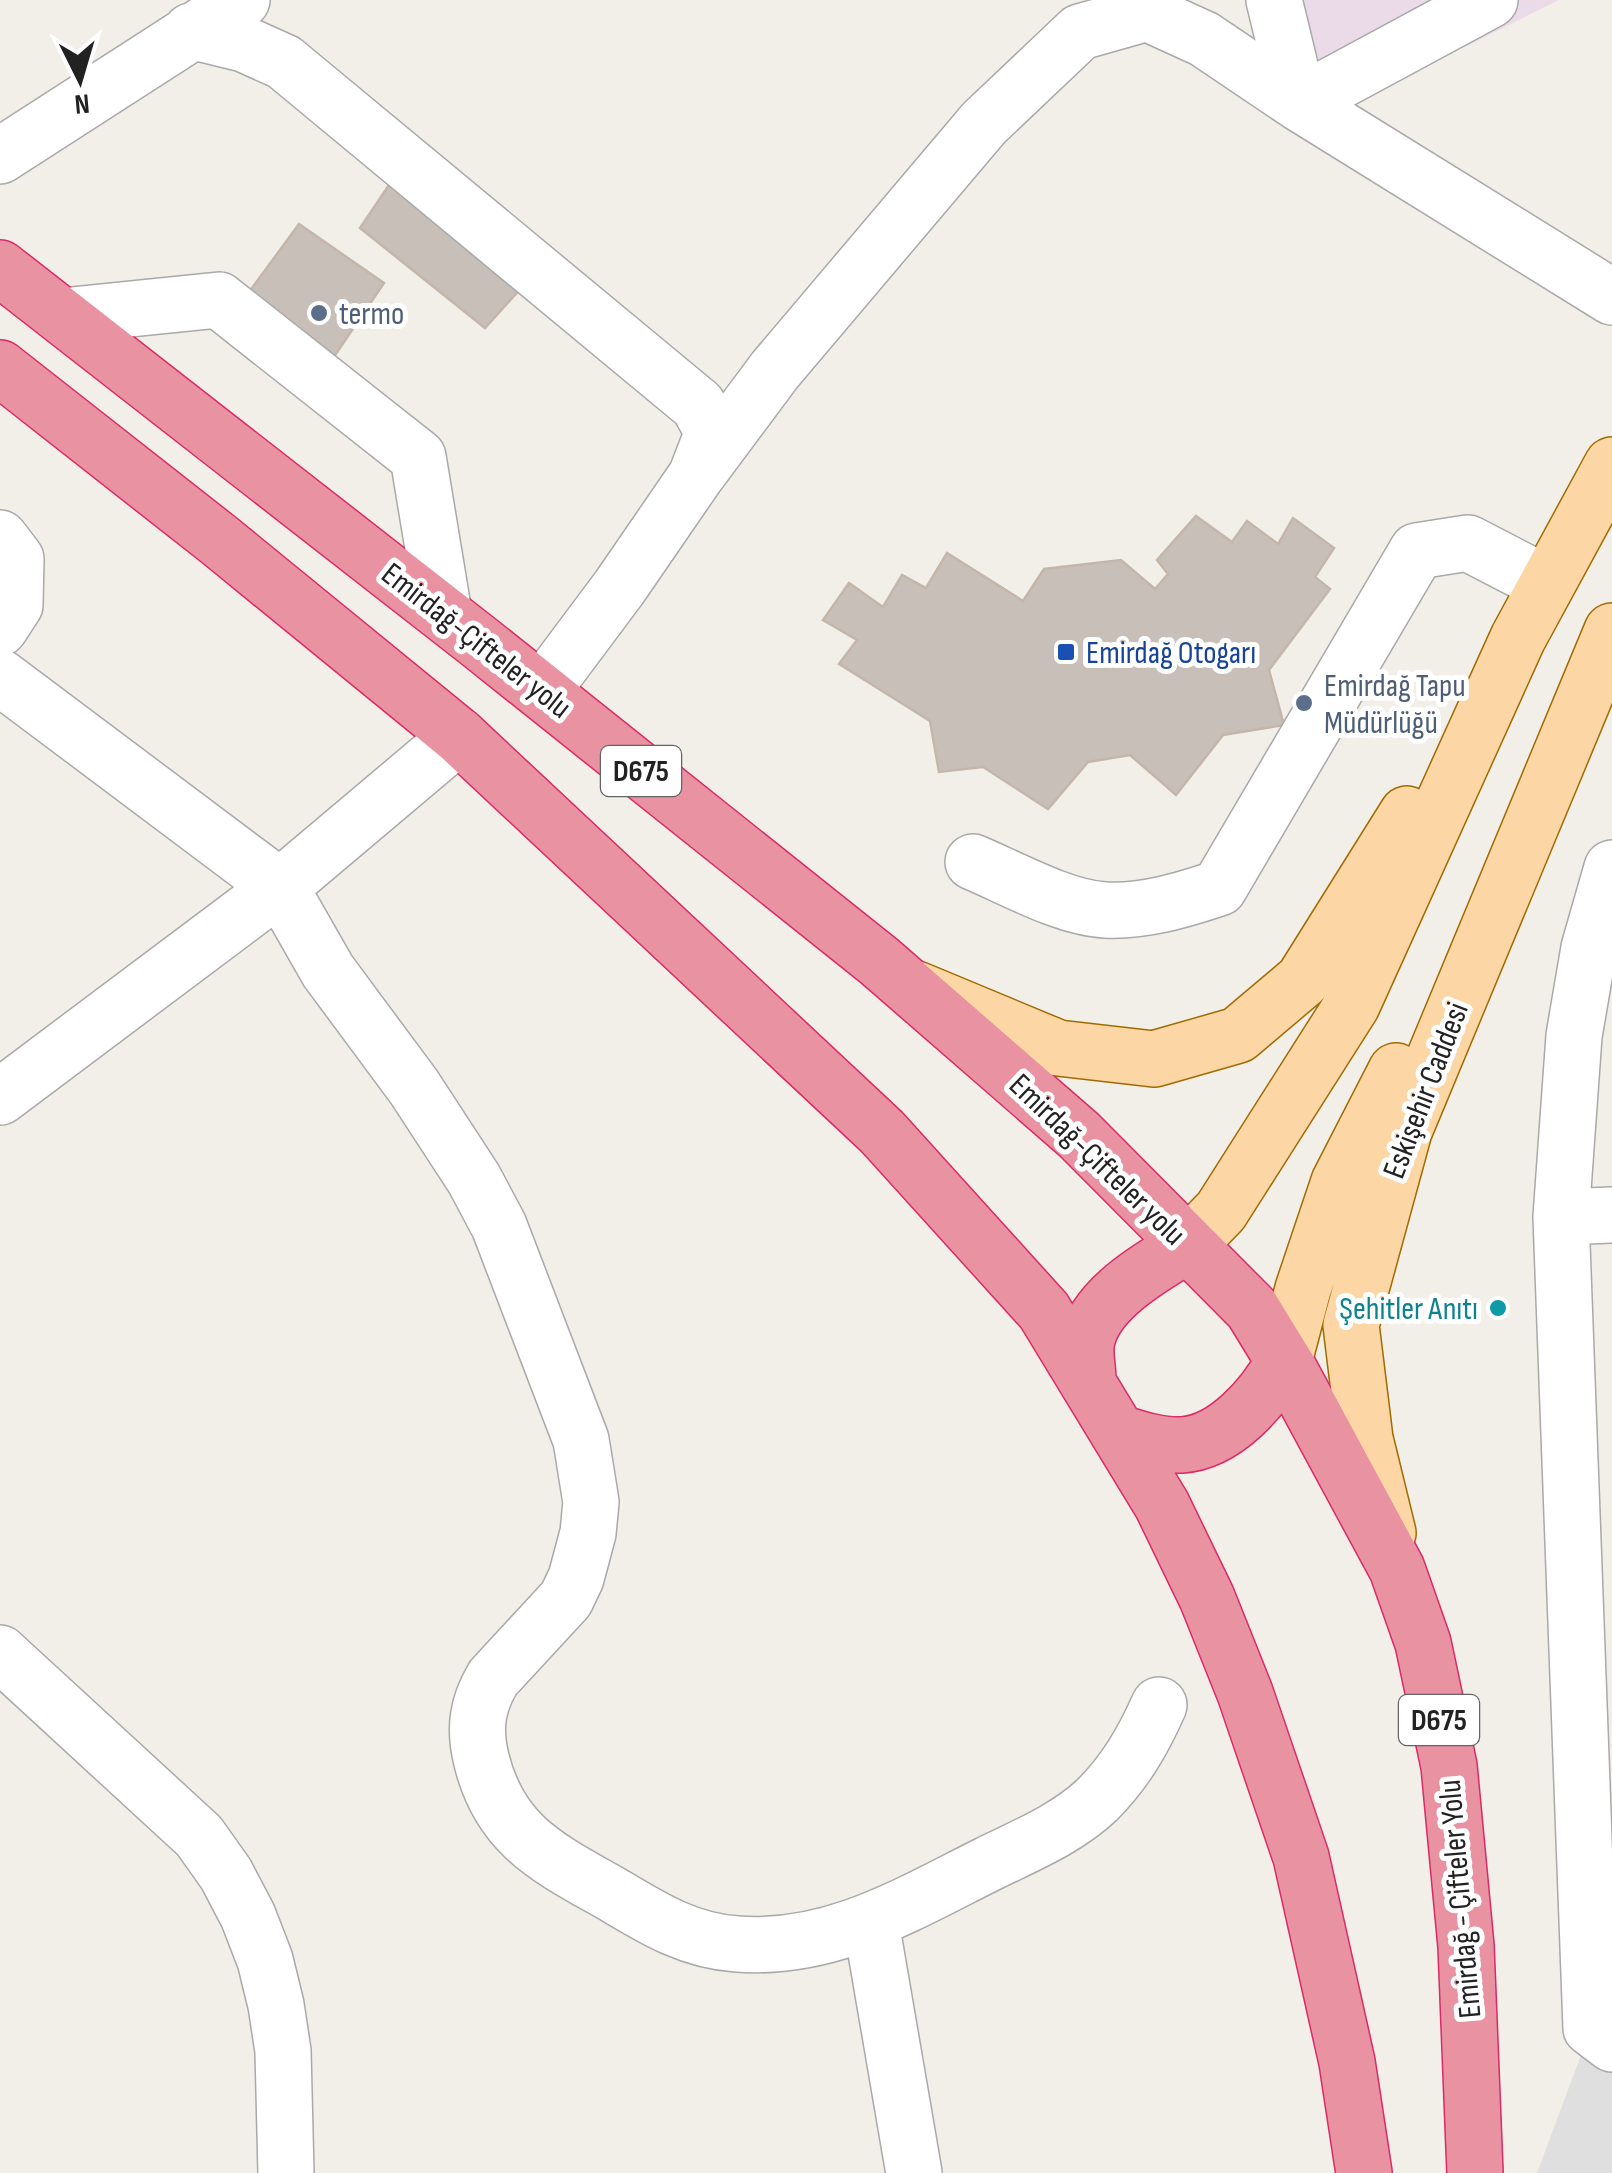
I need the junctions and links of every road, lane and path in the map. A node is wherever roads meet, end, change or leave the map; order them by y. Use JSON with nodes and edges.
{"nodes":[{"id":1,"x":242,"y":0,"type":"edge"},
{"id":2,"x":263,"y":0,"type":"edge"},
{"id":3,"x":1274,"y":0,"type":"edge"},
{"id":4,"x":1490,"y":0,"type":"edge"},
{"id":5,"x":191,"y":31,"type":"junction"},
{"id":6,"x":284,"y":62,"type":"junction"},
{"id":7,"x":1299,"y":103,"type":"junction"},
{"id":8,"x":0,"y":156,"type":"edge"},
{"id":9,"x":0,"y":268,"type":"edge"},
{"id":10,"x":1612,"y":296,"type":"edge"},
{"id":11,"x":62,"y":316,"type":"junction"},
{"id":12,"x":0,"y":368,"type":"edge"},
{"id":13,"x":1612,"y":466,"type":"edge"},
{"id":14,"x":696,"y":476,"type":"junction"},
{"id":15,"x":0,"y":538,"type":"edge"},
{"id":16,"x":1548,"y":584,"type":"junction"},
{"id":17,"x":444,"y":614,"type":"junction"},
{"id":18,"x":1612,"y":622,"type":"edge"},
{"id":19,"x":0,"y":628,"type":"edge"},
{"id":20,"x":1612,"y":631,"type":"edge"},
{"id":21,"x":1518,"y":638,"type":"junction"},
{"id":22,"x":0,"y":676,"type":"edge"},
{"id":23,"x":542,"y":691,"type":"junction"},
{"id":24,"x":459,"y":736,"type":"junction"},
{"id":25,"x":973,"y":862,"type":"dead end"},
{"id":26,"x":1612,"y":868,"type":"edge"},
{"id":27,"x":280,"y":887,"type":"junction"},
{"id":28,"x":907,"y":985,"type":"junction"},
{"id":29,"x":0,"y":1097,"type":"edge"},
{"id":30,"x":1587,"y":1216,"type":"edge"},
{"id":31,"x":1188,"y":1246,"type":"junction"},
{"id":32,"x":1252,"y":1309,"type":"joint"},
{"id":33,"x":1284,"y":1361,"type":"junction"},
{"id":34,"x":1088,"y":1380,"type":"junction"},
{"id":35,"x":1590,"y":1418,"type":"edge"},
{"id":36,"x":1120,"y":1432,"type":"junction"},
{"id":37,"x":1398,"y":1570,"type":"junction"},
{"id":38,"x":0,"y":1653,"type":"edge"},
{"id":39,"x":1158,"y":1706,"type":"dead end"},
{"id":40,"x":871,"y":1923,"type":"junction"},
{"id":41,"x":1612,"y":2044,"type":"edge"},
{"id":42,"x":286,"y":2173,"type":"edge"},
{"id":43,"x":914,"y":2173,"type":"edge"},
{"id":44,"x":1364,"y":2173,"type":"edge"},
{"id":45,"x":1475,"y":2173,"type":"edge"}],
"edges":[{"from":1,"to":5,"type":"street"},
{"from":2,"to":6,"type":"street"},
{"from":3,"to":7,"type":"street"},
{"from":4,"to":7,"type":"street"},
{"from":5,"to":6,"type":"street"},
{"from":5,"to":8,"type":"street"},
{"from":6,"to":14,"type":"street"},
{"from":7,"to":10,"type":"street"},
{"from":7,"to":14,"type":"street"},
{"from":9,"to":11,"type":"highway","name":"Emirdağ-Çifteler yolu","number":"D675"},
{"from":11,"to":17,"type":"highway","name":"Emirdağ-Çifteler yolu","number":"D675"},
{"from":11,"to":17,"type":"street"},
{"from":12,"to":24,"type":"highway"},
{"from":13,"to":16,"type":"main road"},
{"from":14,"to":23,"type":"street"},
{"from":15,"to":19,"type":"street"},
{"from":16,"to":21,"type":"main road"},
{"from":16,"to":25,"type":"street"},
{"from":17,"to":23,"type":"highway","name":"Emirdağ-Çifteler yolu","number":"D675"},
{"from":18,"to":33,"type":"main road","name":"Eskişehir Caddesi"},
{"from":20,"to":37,"type":"main road","name":"Eskişehir Caddesi"},
{"from":21,"to":28,"type":"main road"},
{"from":21,"to":31,"type":"main road"},
{"from":22,"to":27,"type":"street"},
{"from":23,"to":28,"type":"highway","name":"Emirdağ-Çifteler yolu","number":"D675"},
{"from":24,"to":27,"type":"street"},
{"from":24,"to":34,"type":"highway"},
{"from":26,"to":30,"type":"street"},
{"from":27,"to":29,"type":"street"},
{"from":27,"to":40,"type":"street"},
{"from":28,"to":31,"type":"highway","name":"Emirdağ-Çifteler yolu","number":"D675"},
{"from":30,"to":35,"type":"street"},
{"from":31,"to":32,"type":"highway","name":"Emirdağ-Çifteler yolu","number":"D675"},
{"from":31,"to":34,"type":"highway"},
{"from":32,"to":33,"type":"highway","name":"Emirdağ - Çifteler Yolu","number":"D675"},
{"from":33,"to":36,"type":"highway"},
{"from":33,"to":37,"type":"highway","name":"Emirdağ - Çifteler Yolu","number":"D675"},
{"from":34,"to":36,"type":"highway"},
{"from":35,"to":41,"type":"street"},
{"from":36,"to":44,"type":"highway"},
{"from":37,"to":45,"type":"highway","name":"Emirdağ - Çifteler Yolu","number":"D675"},
{"from":38,"to":42,"type":"street"},
{"from":39,"to":40,"type":"street"},
{"from":40,"to":43,"type":"street"}]}
